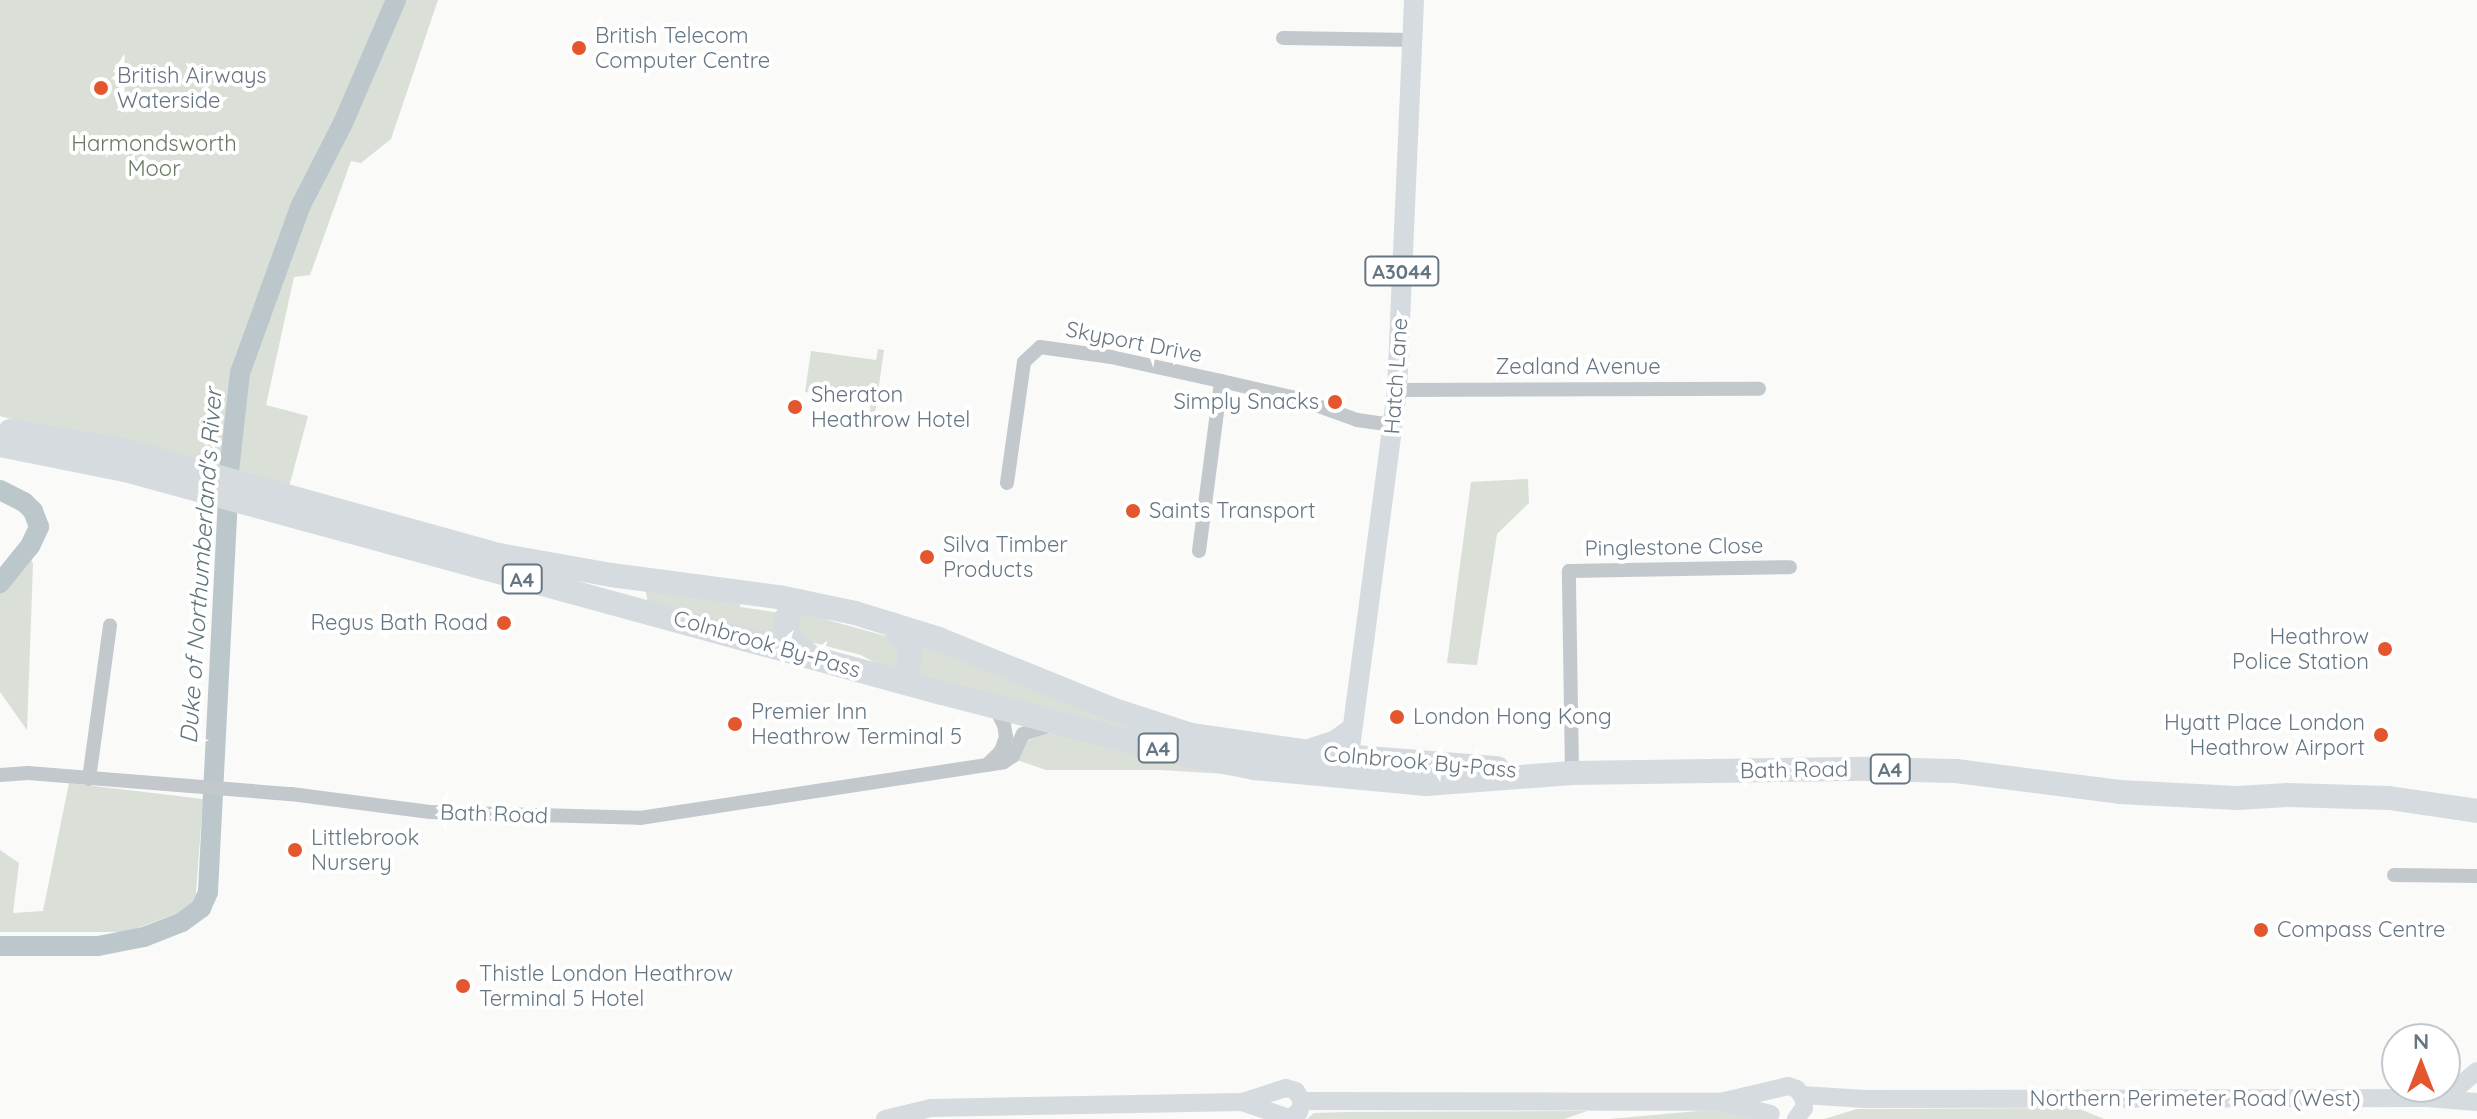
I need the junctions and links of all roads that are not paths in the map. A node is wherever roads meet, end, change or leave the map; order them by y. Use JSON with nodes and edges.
{"nodes":[{"id":1,"x":1414,"y":0,"type":"edge"},
{"id":2,"x":1283,"y":38,"type":"dead end"},
{"id":3,"x":1413,"y":40,"type":"junction"},
{"id":4,"x":1221,"y":381,"type":"junction"},
{"id":5,"x":1759,"y":389,"type":"dead end"},
{"id":6,"x":1397,"y":390,"type":"junction"},
{"id":7,"x":1394,"y":425,"type":"junction"},
{"id":8,"x":0,"y":429,"type":"edge"},
{"id":9,"x":0,"y":445,"type":"edge"},
{"id":10,"x":1007,"y":483,"type":"dead end"},
{"id":11,"x":226,"y":488,"type":"junction"},
{"id":12,"x":1199,"y":551,"type":"dead end"},
{"id":13,"x":1790,"y":567,"type":"dead end"},
{"id":14,"x":799,"y":601,"type":"junction"},
{"id":15,"x":892,"y":624,"type":"junction"},
{"id":16,"x":110,"y":625,"type":"dead end"},
{"id":17,"x":811,"y":656,"type":"junction"},
{"id":18,"x":898,"y":681,"type":"junction"},
{"id":19,"x":1357,"y":702,"type":"junction"},
{"id":20,"x":994,"y":706,"type":"junction"},
{"id":21,"x":1063,"y":723,"type":"junction"},
{"id":22,"x":1350,"y":732,"type":"junction"},
{"id":23,"x":1306,"y":752,"type":"junction"},
{"id":24,"x":986,"y":765,"type":"junction"},
{"id":25,"x":1355,"y":768,"type":"junction"},
{"id":26,"x":1572,"y":773,"type":"junction"},
{"id":27,"x":1540,"y":774,"type":"joint"},
{"id":28,"x":0,"y":775,"type":"edge"},
{"id":29,"x":89,"y":779,"type":"junction"},
{"id":30,"x":2477,"y":811,"type":"edge"},
{"id":31,"x":2394,"y":875,"type":"dead end"},
{"id":32,"x":2473,"y":876,"type":"edge"},
{"id":33,"x":2477,"y":1071,"type":"edge"},
{"id":34,"x":2461,"y":1084,"type":"edge"},
{"id":35,"x":1774,"y":1090,"type":"junction"},
{"id":36,"x":1802,"y":1095,"type":"junction"},
{"id":37,"x":2381,"y":1098,"type":"edge"},
{"id":38,"x":1865,"y":1099,"type":"junction"},
{"id":39,"x":1720,"y":1102,"type":"junction"},
{"id":40,"x":1774,"y":1116,"type":"edge"},
{"id":41,"x":1798,"y":1118,"type":"edge"},
{"id":42,"x":885,"y":1119,"type":"edge"}],
"edges":[{"from":1,"to":3,"type":"main road","name":"Hatch Lane","number":"A3044"},
{"from":2,"to":3,"type":"street"},
{"from":3,"to":6,"type":"main road","name":"Hatch Lane","number":"A3044"},
{"from":4,"to":7,"type":"street","name":"Skyport Drive"},
{"from":4,"to":10,"type":"street","name":"Skyport Drive"},
{"from":4,"to":12,"type":"street","name":"Skyport Drive"},
{"from":5,"to":6,"type":"street","name":"Zealand Avenue"},
{"from":6,"to":7,"type":"main road","name":"Hatch Lane","number":"A3044"},
{"from":7,"to":19,"type":"main road","name":"Hatch Lane","number":"A3044"},
{"from":8,"to":11,"type":"highway","name":"Colnbrook By-Pass","number":"A4"},
{"from":9,"to":11,"type":"highway","name":"Colnbrook By-Pass","number":"A4"},
{"from":11,"to":14,"type":"highway","name":"Colnbrook By-Pass","number":"A4"},
{"from":11,"to":17,"type":"highway","name":"Colnbrook By-Pass","number":"A4"},
{"from":13,"to":26,"type":"street","name":"Pinglestone Close"},
{"from":14,"to":15,"type":"highway","name":"Colnbrook By-Pass","number":"A4"},
{"from":14,"to":17,"type":"highway"},
{"from":15,"to":18,"type":"highway"},
{"from":15,"to":23,"type":"highway","name":"Colnbrook By-Pass","number":"A4"},
{"from":16,"to":29,"type":"street"},
{"from":17,"to":18,"type":"highway","name":"Colnbrook By-Pass","number":"A4"},
{"from":18,"to":20,"type":"highway","name":"Colnbrook By-Pass","number":"A4"},
{"from":19,"to":22,"type":"main road","name":"Hatch Lane","number":"A3044"},
{"from":19,"to":25,"type":"main road","name":"Hatch Lane","number":"A3044"},
{"from":20,"to":21,"type":"highway","name":"Colnbrook By-Pass","number":"A4"},
{"from":20,"to":24,"type":"street"},
{"from":21,"to":24,"type":"street","name":"Bath Road"},
{"from":21,"to":25,"type":"highway","name":"Colnbrook By-Pass","number":"A4"},
{"from":22,"to":23,"type":"highway"},
{"from":22,"to":25,"type":"main road","name":"Hatch Lane","number":"A3044"},
{"from":23,"to":25,"type":"highway","name":"Colnbrook By-Pass","number":"A4"},
{"from":24,"to":29,"type":"street","name":"Bath Road"},
{"from":25,"to":27,"type":"highway","name":"Colnbrook By-Pass","number":"A4"},
{"from":26,"to":27,"type":"highway","name":"Bath Road","number":"A4"},
{"from":26,"to":30,"type":"highway","name":"Bath Road","number":"A4"},
{"from":28,"to":29,"type":"street","name":"Bath Road"},
{"from":31,"to":32,"type":"street"},
{"from":33,"to":34,"type":"street"},
{"from":35,"to":36,"type":"street","name":"Northern Perimeter Road (West)"},
{"from":35,"to":39,"type":"street"},
{"from":35,"to":40,"type":"street"},
{"from":36,"to":38,"type":"street","name":"Northern Perimeter Road (West)"},
{"from":36,"to":41,"type":"street"},
{"from":37,"to":38,"type":"street","name":"Northern Perimeter Road (West)"},
{"from":38,"to":41,"type":"street","name":"Northern Perimeter Road (West)"},
{"from":39,"to":40,"type":"street"},
{"from":39,"to":42,"type":"street"}]}
